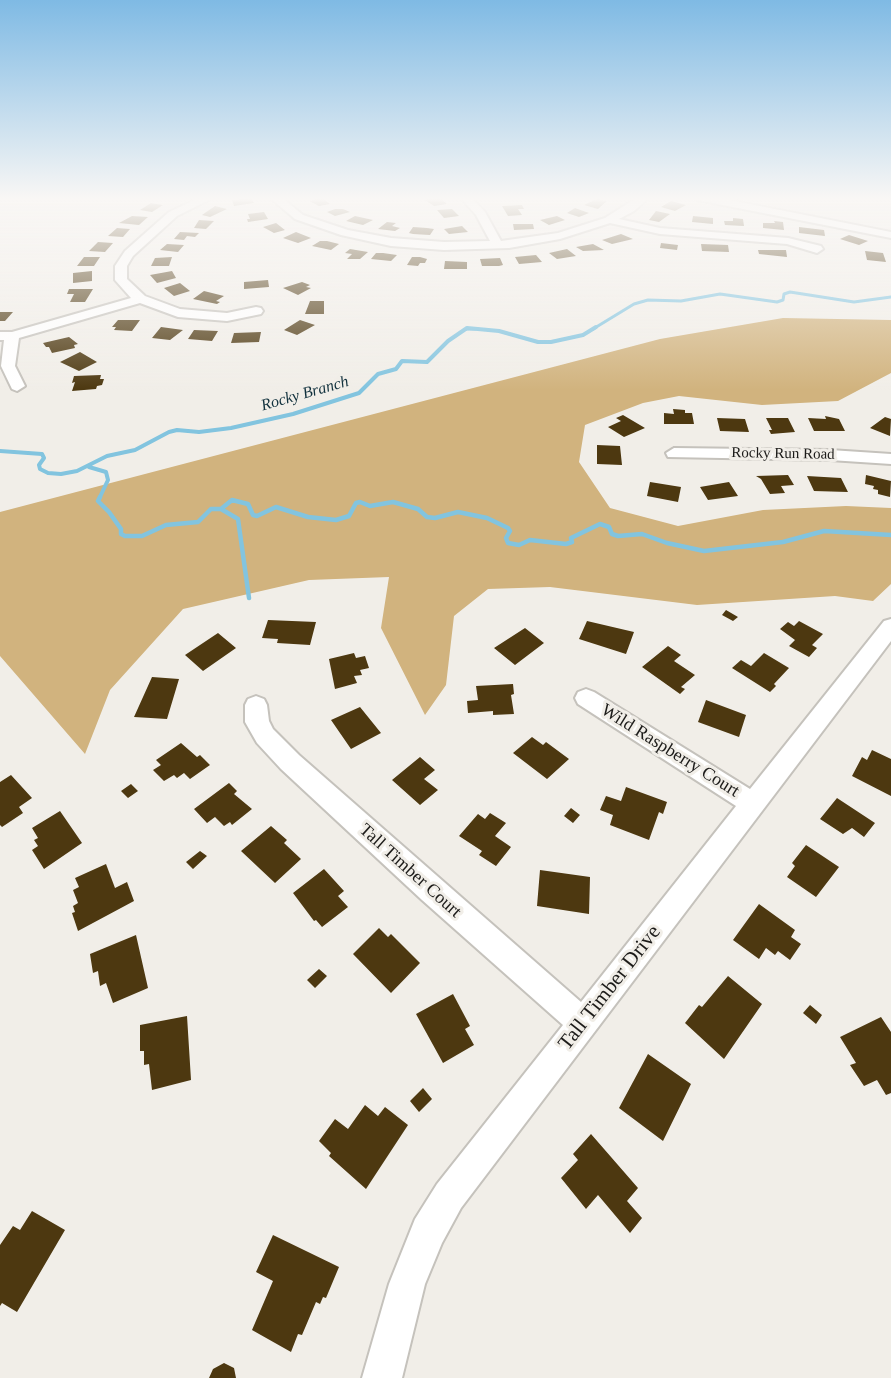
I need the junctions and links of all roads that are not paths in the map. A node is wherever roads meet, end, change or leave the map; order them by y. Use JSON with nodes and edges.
{"nodes":[{"id":1,"x":123,"y":261,"type":"edge"},
{"id":2,"x":140,"y":299,"type":"junction"},
{"id":3,"x":256,"y":311,"type":"dead end"},
{"id":4,"x":6,"y":336,"type":"edge"},
{"id":5,"x":17,"y":386,"type":"dead end"},
{"id":6,"x":674,"y":453,"type":"dead end"},
{"id":7,"x":891,"y":459,"type":"edge"},
{"id":8,"x":891,"y":626,"type":"edge"},
{"id":9,"x":586,"y":698,"type":"dead end"},
{"id":10,"x":256,"y":705,"type":"dead end"},
{"id":11,"x":754,"y":804,"type":"junction"},
{"id":12,"x":583,"y":1023,"type":"junction"},
{"id":13,"x":382,"y":1378,"type":"edge"}],
"edges":[{"from":1,"to":2,"type":"street"},
{"from":2,"to":3,"type":"street"},
{"from":2,"to":4,"type":"street"},
{"from":4,"to":5,"type":"street"},
{"from":6,"to":7,"type":"street","name":"Rocky Run Road"},
{"from":8,"to":11,"type":"street","name":"Tall Timber Drive"},
{"from":9,"to":11,"type":"street","name":"Wild Raspberry Court"},
{"from":10,"to":12,"type":"street","name":"Tall Timber Court"},
{"from":11,"to":12,"type":"street","name":"Tall Timber Drive"},
{"from":12,"to":13,"type":"street","name":"Tall Timber Drive"}]}
